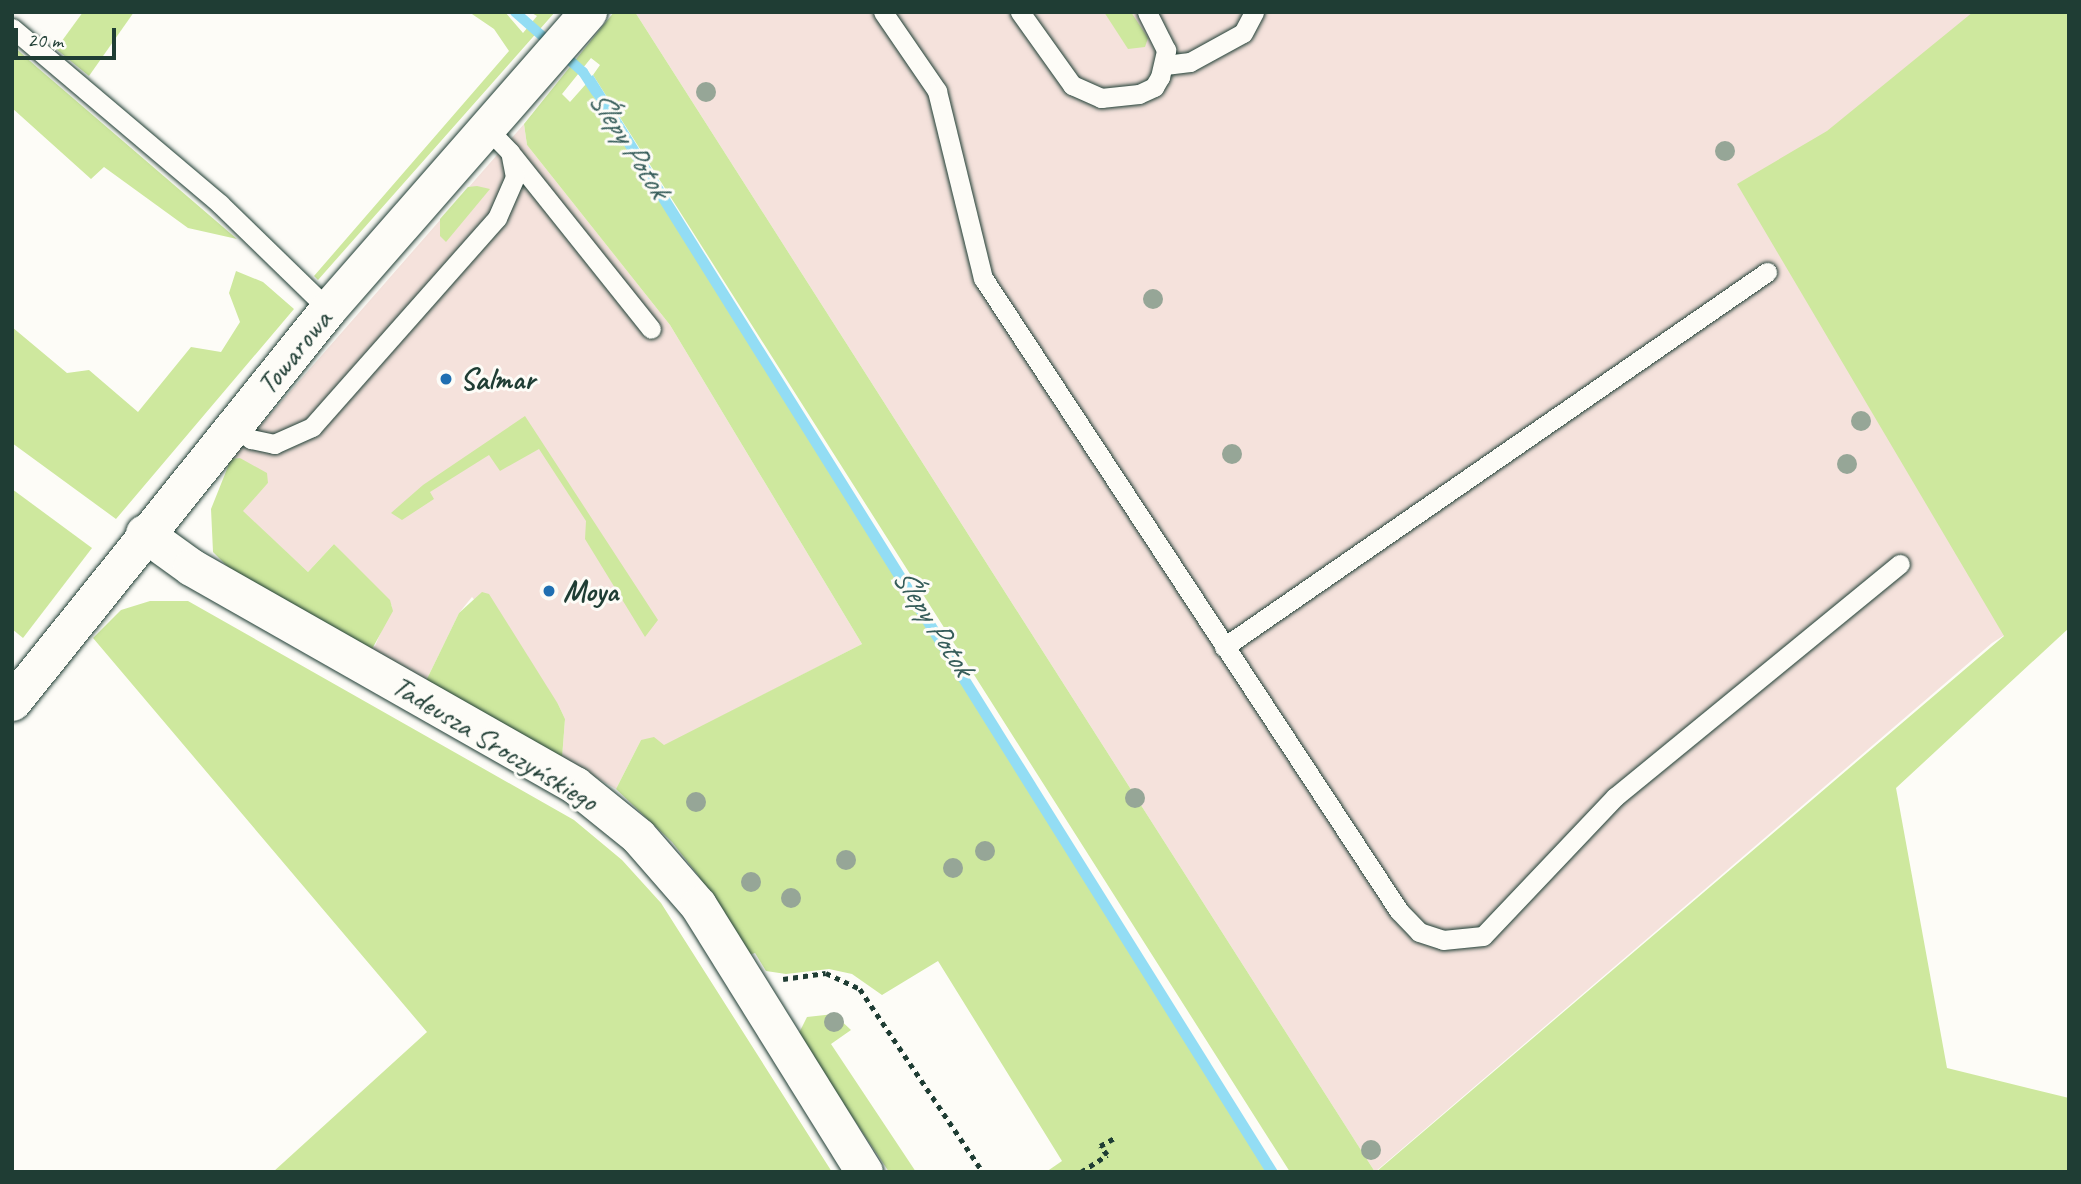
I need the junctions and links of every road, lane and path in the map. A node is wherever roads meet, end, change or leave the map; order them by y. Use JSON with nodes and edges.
{"nodes":[{"id":1,"x":883,"y":12,"type":"edge"},
{"id":2,"x":1020,"y":12,"type":"edge"},
{"id":3,"x":1147,"y":12,"type":"edge"},
{"id":4,"x":1254,"y":12,"type":"edge"},
{"id":5,"x":586,"y":14,"type":"edge"},
{"id":6,"x":12,"y":28,"type":"edge"},
{"id":7,"x":1166,"y":65,"type":"junction"},
{"id":8,"x":499,"y":141,"type":"junction"},
{"id":9,"x":1767,"y":272,"type":"dead end"},
{"id":10,"x":328,"y":309,"type":"junction"},
{"id":11,"x":651,"y":329,"type":"dead end"},
{"id":12,"x":233,"y":425,"type":"junction"},
{"id":13,"x":144,"y":533,"type":"junction"},
{"id":14,"x":1900,"y":564,"type":"dead end"},
{"id":15,"x":1224,"y":647,"type":"junction"},
{"id":16,"x":12,"y":702,"type":"edge"},
{"id":17,"x":777,"y":980,"type":"dead end"},
{"id":18,"x":1116,"y":1137,"type":"dead end"},
{"id":19,"x":864,"y":1172,"type":"edge"},
{"id":20,"x":983,"y":1172,"type":"edge"},
{"id":21,"x":1081,"y":1172,"type":"edge"}],
"edges":[{"from":1,"to":15,"type":"lane"},
{"from":2,"to":7,"type":"lane"},
{"from":3,"to":7,"type":"lane"},
{"from":4,"to":7,"type":"lane"},
{"from":5,"to":8,"type":"street","name":"Towarowa"},
{"from":6,"to":10,"type":"lane"},
{"from":8,"to":10,"type":"street","name":"Towarowa"},
{"from":8,"to":11,"type":"lane"},
{"from":8,"to":12,"type":"lane"},
{"from":9,"to":15,"type":"lane"},
{"from":10,"to":12,"type":"street","name":"Towarowa"},
{"from":12,"to":13,"type":"street","name":"Towarowa"},
{"from":13,"to":16,"type":"street","name":"Towarowa"},
{"from":13,"to":19,"type":"street","name":"Tadeusza Sroczyńskiego"},
{"from":14,"to":15,"type":"lane"},
{"from":17,"to":20,"type":"path"},
{"from":18,"to":21,"type":"path"}]}
